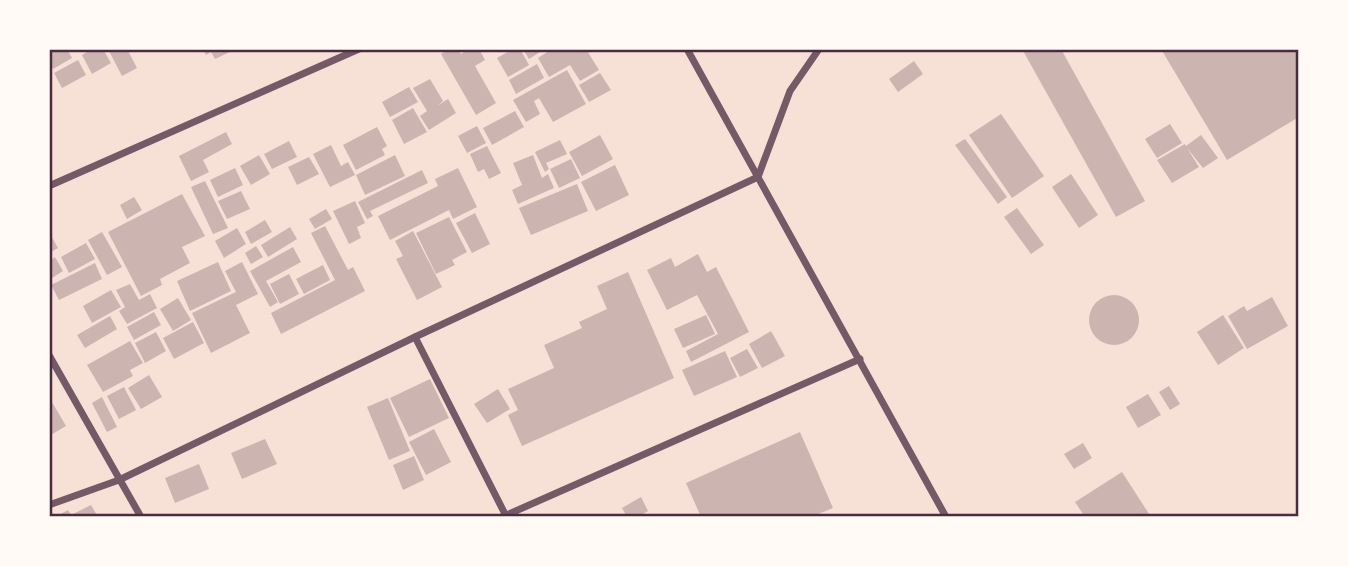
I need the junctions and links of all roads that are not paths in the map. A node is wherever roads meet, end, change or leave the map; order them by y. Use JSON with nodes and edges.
{"nodes":[{"id":1,"x":359,"y":49,"type":"edge"},
{"id":2,"x":687,"y":49,"type":"edge"},
{"id":3,"x":818,"y":49,"type":"edge"},
{"id":4,"x":758,"y":177,"type":"junction"},
{"id":5,"x":49,"y":186,"type":"edge"},
{"id":6,"x":415,"y":337,"type":"junction"},
{"id":7,"x":49,"y":355,"type":"edge"},
{"id":8,"x":860,"y":359,"type":"junction"},
{"id":9,"x":120,"y":480,"type":"junction"},
{"id":10,"x":49,"y":505,"type":"edge"},
{"id":11,"x":504,"y":516,"type":"edge"},
{"id":12,"x":141,"y":517,"type":"edge"},
{"id":13,"x":946,"y":517,"type":"edge"}],
"edges":[{"from":1,"to":5,"type":"street"},
{"from":2,"to":4,"type":"street"},
{"from":3,"to":4,"type":"street"},
{"from":4,"to":6,"type":"street"},
{"from":4,"to":8,"type":"street"},
{"from":6,"to":9,"type":"street"},
{"from":6,"to":11,"type":"street"},
{"from":7,"to":9,"type":"street"},
{"from":8,"to":11,"type":"street"},
{"from":8,"to":13,"type":"street"},
{"from":9,"to":10,"type":"street"},
{"from":9,"to":12,"type":"street"}]}
